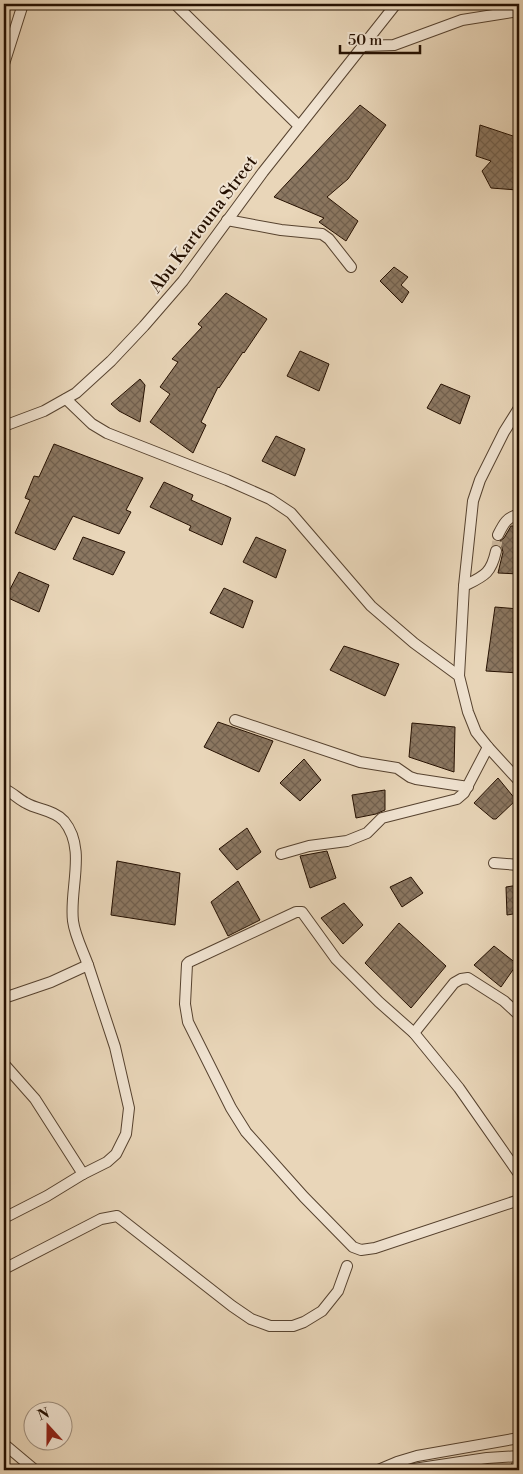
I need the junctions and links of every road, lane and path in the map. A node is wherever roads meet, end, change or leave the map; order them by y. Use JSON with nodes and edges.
{"nodes":[{"id":1,"x":23,"y":4,"type":"edge"},
{"id":2,"x":175,"y":4,"type":"edge"},
{"id":3,"x":396,"y":4,"type":"edge"},
{"id":4,"x":519,"y":12,"type":"edge"},
{"id":5,"x":362,"y":46,"type":"junction"},
{"id":6,"x":4,"y":64,"type":"edge"},
{"id":7,"x":299,"y":126,"type":"junction"},
{"id":8,"x":227,"y":220,"type":"junction"},
{"id":9,"x":350,"y":267,"type":"dead end"},
{"id":10,"x":66,"y":399,"type":"junction"},
{"id":11,"x":519,"y":408,"type":"edge"},
{"id":12,"x":4,"y":426,"type":"edge"},
{"id":13,"x":519,"y":515,"type":"edge"},
{"id":14,"x":498,"y":535,"type":"tunnel mouth"},
{"id":15,"x":496,"y":551,"type":"tunnel mouth"},
{"id":16,"x":464,"y":586,"type":"junction"},
{"id":17,"x":459,"y":676,"type":"junction"},
{"id":18,"x":235,"y":720,"type":"dead end"},
{"id":19,"x":488,"y":747,"type":"junction"},
{"id":20,"x":519,"y":782,"type":"edge"},
{"id":21,"x":468,"y":787,"type":"junction"},
{"id":22,"x":4,"y":789,"type":"edge"},
{"id":23,"x":281,"y":854,"type":"dead end"},
{"id":24,"x":494,"y":864,"type":"dead end"},
{"id":25,"x":519,"y":865,"type":"edge"},
{"id":26,"x":88,"y":965,"type":"junction"},
{"id":27,"x":4,"y":998,"type":"edge"},
{"id":28,"x":519,"y":1016,"type":"edge"},
{"id":29,"x":414,"y":1033,"type":"junction"},
{"id":30,"x":4,"y":1064,"type":"edge"},
{"id":31,"x":83,"y":1174,"type":"junction"},
{"id":32,"x":519,"y":1174,"type":"edge"},
{"id":33,"x":519,"y":1200,"type":"edge"},
{"id":34,"x":4,"y":1218,"type":"edge"},
{"id":35,"x":347,"y":1266,"type":"dead end"},
{"id":36,"x":4,"y":1269,"type":"edge"},
{"id":37,"x":519,"y":1438,"type":"edge"},
{"id":38,"x":4,"y":1444,"type":"edge"},
{"id":39,"x":519,"y":1456,"type":"edge"},
{"id":40,"x":519,"y":1460,"type":"edge"},
{"id":41,"x":35,"y":1470,"type":"edge"},
{"id":42,"x":378,"y":1470,"type":"edge"},
{"id":43,"x":407,"y":1470,"type":"edge"},
{"id":44,"x":515,"y":1470,"type":"edge"}],
"edges":[{"from":1,"to":6,"type":"street"},
{"from":2,"to":7,"type":"street"},
{"from":3,"to":5,"type":"street","name":"Abu Kartouna Street"},
{"from":4,"to":5,"type":"street"},
{"from":5,"to":7,"type":"street","name":"Abu Kartouna Street"},
{"from":7,"to":8,"type":"street","name":"Abu Kartouna Street"},
{"from":8,"to":9,"type":"street"},
{"from":8,"to":10,"type":"street","name":"Abu Kartouna Street"},
{"from":10,"to":12,"type":"street","name":"Abu Kartouna Street"},
{"from":10,"to":17,"type":"street"},
{"from":11,"to":16,"type":"street"},
{"from":13,"to":14,"type":"street"},
{"from":15,"to":16,"type":"street"},
{"from":16,"to":17,"type":"street"},
{"from":17,"to":19,"type":"street"},
{"from":18,"to":21,"type":"street"},
{"from":19,"to":20,"type":"street"},
{"from":19,"to":21,"type":"street"},
{"from":21,"to":23,"type":"street"},
{"from":22,"to":26,"type":"street"},
{"from":24,"to":25,"type":"street"},
{"from":26,"to":27,"type":"street"},
{"from":26,"to":31,"type":"street"},
{"from":28,"to":29,"type":"street"},
{"from":29,"to":32,"type":"street"},
{"from":29,"to":33,"type":"street"},
{"from":30,"to":31,"type":"street"},
{"from":31,"to":34,"type":"street"},
{"from":35,"to":36,"type":"street"},
{"from":37,"to":42,"type":"street"},
{"from":38,"to":41,"type":"street"},
{"from":39,"to":43,"type":"street"},
{"from":40,"to":44,"type":"street"}]}
